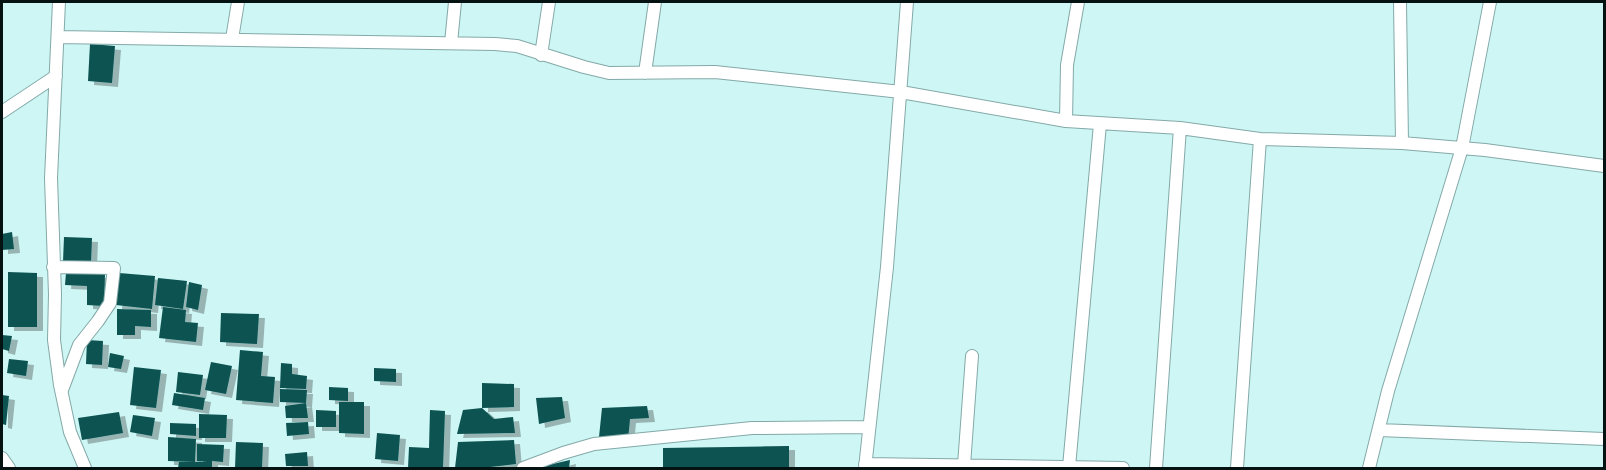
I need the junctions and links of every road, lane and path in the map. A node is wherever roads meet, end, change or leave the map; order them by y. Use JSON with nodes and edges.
{"nodes":[{"id":1,"x":59,"y":2,"type":"edge"},
{"id":2,"x":238,"y":2,"type":"edge"},
{"id":3,"x":455,"y":2,"type":"edge"},
{"id":4,"x":549,"y":2,"type":"edge"},
{"id":5,"x":655,"y":2,"type":"edge"},
{"id":6,"x":907,"y":2,"type":"edge"},
{"id":7,"x":1078,"y":2,"type":"edge"},
{"id":8,"x":1400,"y":2,"type":"edge"},
{"id":9,"x":1490,"y":2,"type":"edge"},
{"id":10,"x":58,"y":37,"type":"junction"},
{"id":11,"x":232,"y":39,"type":"junction"},
{"id":12,"x":451,"y":44,"type":"junction"},
{"id":13,"x":541,"y":55,"type":"junction"},
{"id":14,"x":645,"y":73,"type":"junction"},
{"id":15,"x":56,"y":76,"type":"junction"},
{"id":16,"x":901,"y":92,"type":"junction"},
{"id":17,"x":2,"y":112,"type":"edge"},
{"id":18,"x":1066,"y":121,"type":"junction"},
{"id":19,"x":1100,"y":124,"type":"junction"},
{"id":20,"x":1180,"y":128,"type":"junction"},
{"id":21,"x":1260,"y":139,"type":"junction"},
{"id":22,"x":1402,"y":143,"type":"junction"},
{"id":23,"x":1462,"y":148,"type":"junction"},
{"id":24,"x":1605,"y":166,"type":"edge"},
{"id":25,"x":53,"y":267,"type":"junction"},
{"id":26,"x":972,"y":356,"type":"dead end"},
{"id":27,"x":61,"y":391,"type":"junction"},
{"id":28,"x":869,"y":427,"type":"junction"},
{"id":29,"x":1378,"y":430,"type":"junction"},
{"id":30,"x":1605,"y":439,"type":"edge"},
{"id":31,"x":2,"y":458,"type":"edge"},
{"id":32,"x":964,"y":465,"type":"junction"},
{"id":33,"x":865,"y":466,"type":"edge"},
{"id":34,"x":1069,"y":467,"type":"junction"},
{"id":35,"x":9,"y":468,"type":"edge"},
{"id":36,"x":85,"y":468,"type":"edge"},
{"id":37,"x":523,"y":468,"type":"edge"},
{"id":38,"x":1123,"y":468,"type":"edge"},
{"id":39,"x":1156,"y":468,"type":"edge"},
{"id":40,"x":1237,"y":468,"type":"edge"},
{"id":41,"x":1369,"y":468,"type":"edge"}],
"edges":[{"from":1,"to":10,"type":"street"},
{"from":2,"to":11,"type":"street"},
{"from":3,"to":12,"type":"street"},
{"from":4,"to":13,"type":"street"},
{"from":5,"to":14,"type":"street"},
{"from":6,"to":16,"type":"street"},
{"from":7,"to":18,"type":"street"},
{"from":8,"to":22,"type":"street"},
{"from":9,"to":23,"type":"street"},
{"from":10,"to":11,"type":"street"},
{"from":10,"to":15,"type":"street"},
{"from":11,"to":12,"type":"street"},
{"from":12,"to":13,"type":"street"},
{"from":13,"to":14,"type":"street"},
{"from":14,"to":16,"type":"street"},
{"from":15,"to":17,"type":"street"},
{"from":15,"to":25,"type":"street"},
{"from":16,"to":18,"type":"street"},
{"from":16,"to":28,"type":"street"},
{"from":18,"to":19,"type":"street"},
{"from":19,"to":20,"type":"street"},
{"from":19,"to":34,"type":"street"},
{"from":20,"to":21,"type":"street"},
{"from":20,"to":39,"type":"street"},
{"from":21,"to":22,"type":"street"},
{"from":21,"to":40,"type":"street"},
{"from":22,"to":23,"type":"street"},
{"from":23,"to":24,"type":"street"},
{"from":23,"to":29,"type":"street"},
{"from":25,"to":27,"type":"street"},
{"from":25,"to":27,"type":"street"},
{"from":26,"to":32,"type":"street"},
{"from":27,"to":36,"type":"street"},
{"from":28,"to":33,"type":"street"},
{"from":28,"to":37,"type":"street"},
{"from":29,"to":30,"type":"street"},
{"from":29,"to":41,"type":"street"},
{"from":31,"to":35,"type":"street"},
{"from":32,"to":33,"type":"street"},
{"from":32,"to":34,"type":"street"},
{"from":34,"to":38,"type":"street"}]}
